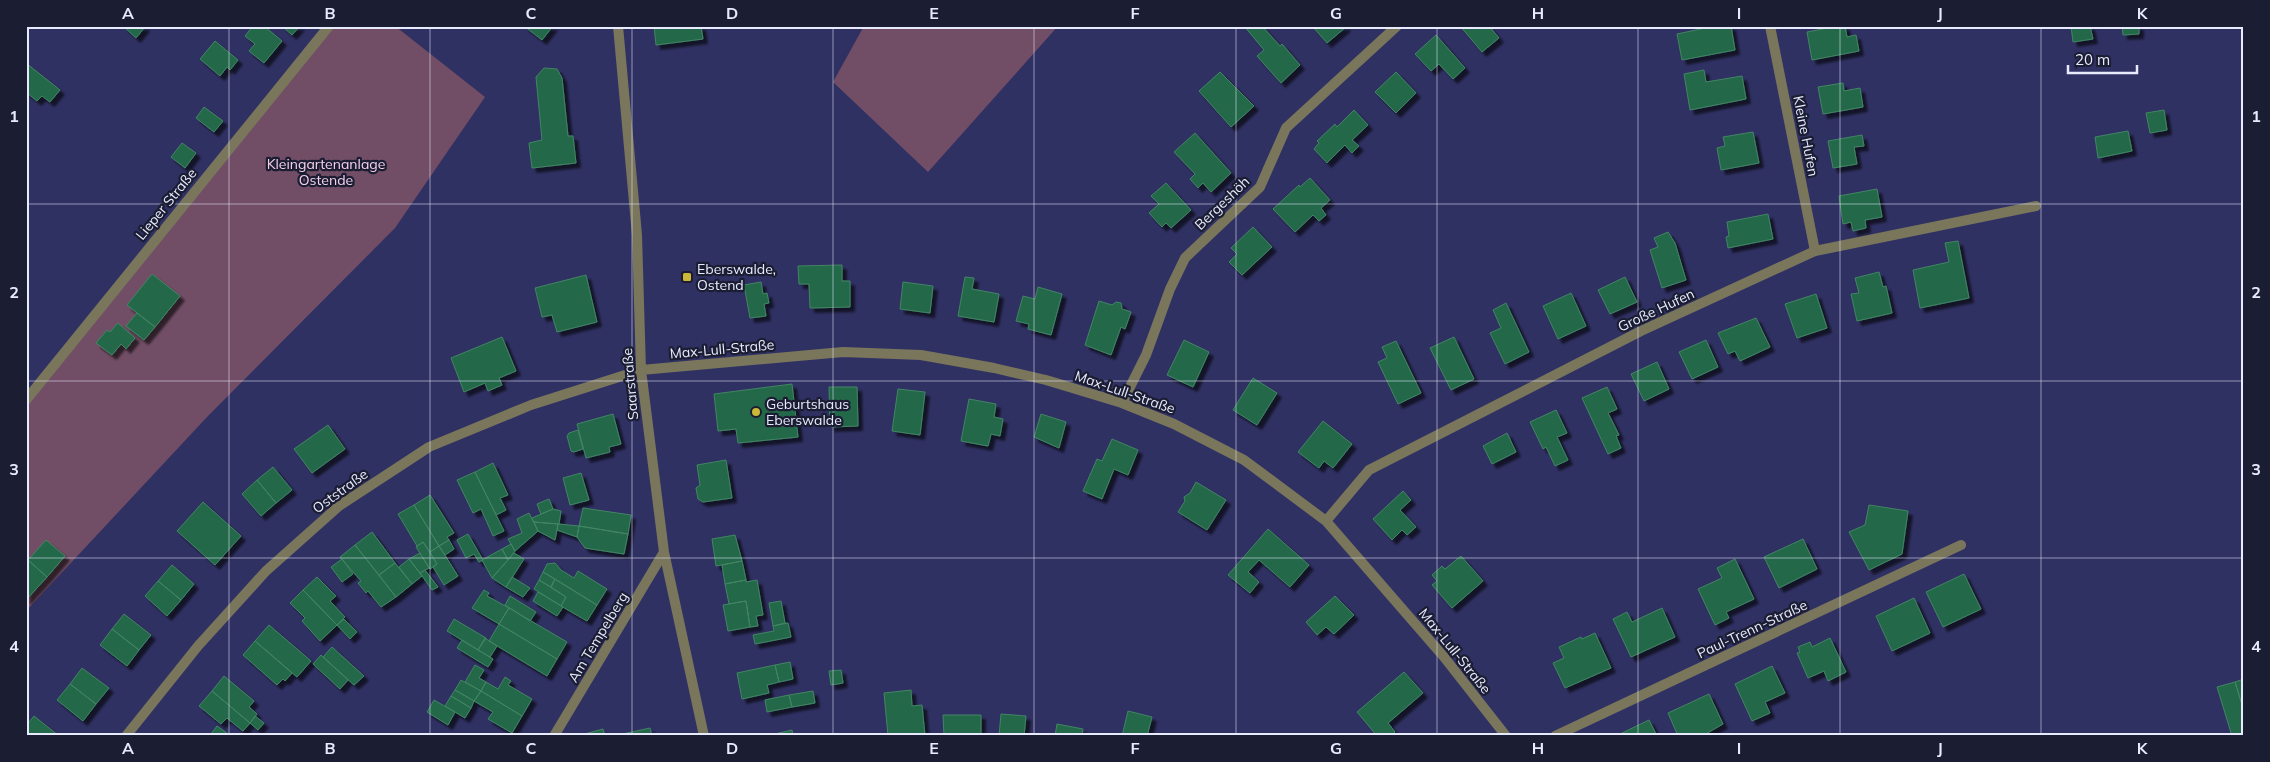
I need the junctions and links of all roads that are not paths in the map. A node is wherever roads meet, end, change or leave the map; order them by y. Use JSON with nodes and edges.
{"nodes":[{"id":1,"x":329,"y":26,"type":"edge"},
{"id":2,"x":618,"y":26,"type":"edge"},
{"id":3,"x":1397,"y":26,"type":"edge"},
{"id":4,"x":1770,"y":26,"type":"edge"},
{"id":5,"x":2036,"y":206,"type":"dead end"},
{"id":6,"x":1815,"y":251,"type":"junction"},
{"id":7,"x":641,"y":370,"type":"junction"},
{"id":8,"x":26,"y":400,"type":"edge"},
{"id":9,"x":1122,"y":403,"type":"junction"},
{"id":10,"x":1326,"y":521,"type":"junction"},
{"id":11,"x":1961,"y":545,"type":"dead end"},
{"id":12,"x":664,"y":552,"type":"junction"},
{"id":13,"x":126,"y":736,"type":"edge"},
{"id":14,"x":554,"y":736,"type":"edge"},
{"id":15,"x":704,"y":736,"type":"edge"},
{"id":16,"x":1506,"y":736,"type":"edge"},
{"id":17,"x":1555,"y":736,"type":"edge"}],
"edges":[{"from":1,"to":8,"type":"street","name":"Lieper Straße"},
{"from":2,"to":7,"type":"street","name":"Saarstraße"},
{"from":3,"to":9,"type":"street","name":"Bergeshöh"},
{"from":4,"to":6,"type":"street","name":"Kleine Hufen"},
{"from":5,"to":6,"type":"street","name":"Große Hufen"},
{"from":6,"to":10,"type":"street","name":"Große Hufen"},
{"from":7,"to":9,"type":"street","name":"Max-Lull-Straße"},
{"from":7,"to":12,"type":"street","name":"Saarstraße"},
{"from":7,"to":13,"type":"street","name":"Oststraße"},
{"from":9,"to":10,"type":"street","name":"Max-Lull-Straße"},
{"from":10,"to":16,"type":"street","name":"Max-Lull-Straße"},
{"from":11,"to":17,"type":"street","name":"Paul-Trenn-Straße"},
{"from":12,"to":14,"type":"street","name":"Am Tempelberg"},
{"from":12,"to":15,"type":"street","name":"Saarstraße"}]}
